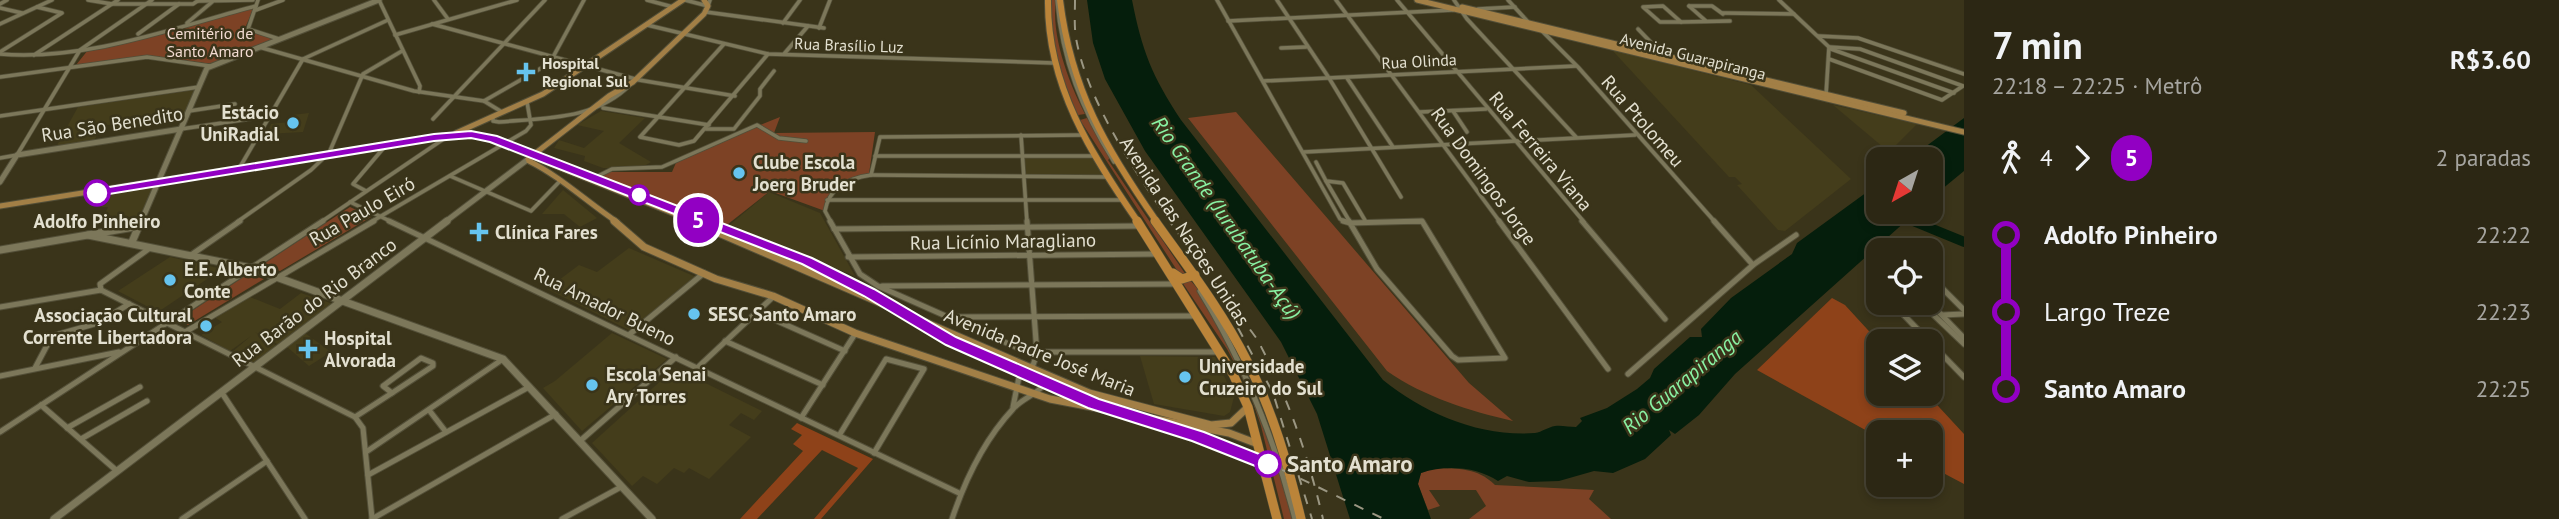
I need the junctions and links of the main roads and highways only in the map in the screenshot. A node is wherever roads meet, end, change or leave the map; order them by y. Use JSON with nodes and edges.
{"nodes":[{"id":1,"x":684,"y":0,"type":"edge"},
{"id":2,"x":1048,"y":0,"type":"edge"},
{"id":3,"x":1059,"y":0,"type":"edge"},
{"id":4,"x":1417,"y":0,"type":"edge"},
{"id":5,"x":1433,"y":0,"type":"edge"},
{"id":6,"x":707,"y":4,"type":"edge"},
{"id":7,"x":1460,"y":9,"type":"junction"},
{"id":8,"x":1644,"y":51,"type":"junction"},
{"id":9,"x":1633,"y":54,"type":"junction"},
{"id":10,"x":1826,"y":95,"type":"junction"},
{"id":11,"x":1807,"y":96,"type":"junction"},
{"id":12,"x":1918,"y":118,"type":"junction"},
{"id":13,"x":483,"y":121,"type":"junction"},
{"id":14,"x":1964,"y":130,"type":"edge"},
{"id":15,"x":474,"y":134,"type":"junction"},
{"id":16,"x":451,"y":135,"type":"junction"},
{"id":17,"x":541,"y":149,"type":"junction"},
{"id":18,"x":529,"y":159,"type":"junction"},
{"id":19,"x":555,"y":165,"type":"junction"},
{"id":20,"x":0,"y":206,"type":"edge"},
{"id":21,"x":1170,"y":271,"type":"junction"},
{"id":22,"x":1193,"y":276,"type":"junction"},
{"id":23,"x":1119,"y":403,"type":"junction"},
{"id":24,"x":1248,"y":407,"type":"junction"},
{"id":25,"x":1116,"y":414,"type":"junction"},
{"id":26,"x":1258,"y":444,"type":"junction"},
{"id":27,"x":1277,"y":519,"type":"edge"},
{"id":28,"x":1301,"y":519,"type":"edge"}],
"edges":[{"from":1,"to":13,"type":"main road"},
{"from":2,"to":21,"type":"highway","name":"Avenida das Nações Unidas"},
{"from":3,"to":22,"type":"highway","name":"Avenida das Nações Unidas"},
{"from":4,"to":7,"type":"main road","name":"Avenida Guarapiranga"},
{"from":5,"to":7,"type":"main road","name":"Avenida Guarapiranga"},
{"from":6,"to":17,"type":"main road","name":"Rua Barão do Rio Branco"},
{"from":7,"to":8,"type":"main road","name":"Avenida Guarapiranga"},
{"from":7,"to":9,"type":"main road","name":"Avenida Guarapiranga"},
{"from":8,"to":9,"type":"main road"},
{"from":8,"to":10,"type":"main road","name":"Avenida Guarapiranga"},
{"from":9,"to":11,"type":"main road","name":"Avenida Guarapiranga"},
{"from":10,"to":11,"type":"main road"},
{"from":10,"to":12,"type":"main road","name":"Avenida Guarapiranga"},
{"from":11,"to":12,"type":"main road","name":"Avenida Guarapiranga"},
{"from":12,"to":14,"type":"main road","name":"Avenida Guarapiranga"},
{"from":13,"to":15,"type":"main road"},
{"from":13,"to":16,"type":"main road"},
{"from":15,"to":16,"type":"main road","name":"Avenida Padre José Maria"},
{"from":15,"to":18,"type":"main road","name":"Avenida Padre José Maria"},
{"from":16,"to":20,"type":"main road"},
{"from":17,"to":18,"type":"main road","name":"Rua Barão do Rio Branco"},
{"from":17,"to":19,"type":"main road"},
{"from":18,"to":19,"type":"main road","name":"Avenida Padre José Maria"},
{"from":18,"to":25,"type":"main road","name":"Avenida Padre José Maria"},
{"from":19,"to":23,"type":"main road","name":"Avenida Padre José Maria"},
{"from":21,"to":22,"type":"highway"},
{"from":21,"to":24,"type":"highway","name":"Avenida das Nações Unidas"},
{"from":22,"to":28,"type":"highway","name":"Avenida das Nações Unidas"},
{"from":23,"to":24,"type":"main road","name":"Avenida Padre José Maria"},
{"from":23,"to":25,"type":"main road"},
{"from":24,"to":26,"type":"highway","name":"Avenida das Nações Unidas"},
{"from":25,"to":26,"type":"main road","name":"Avenida Padre José Maria"},
{"from":26,"to":27,"type":"highway","name":"Avenida das Nações Unidas"}]}
